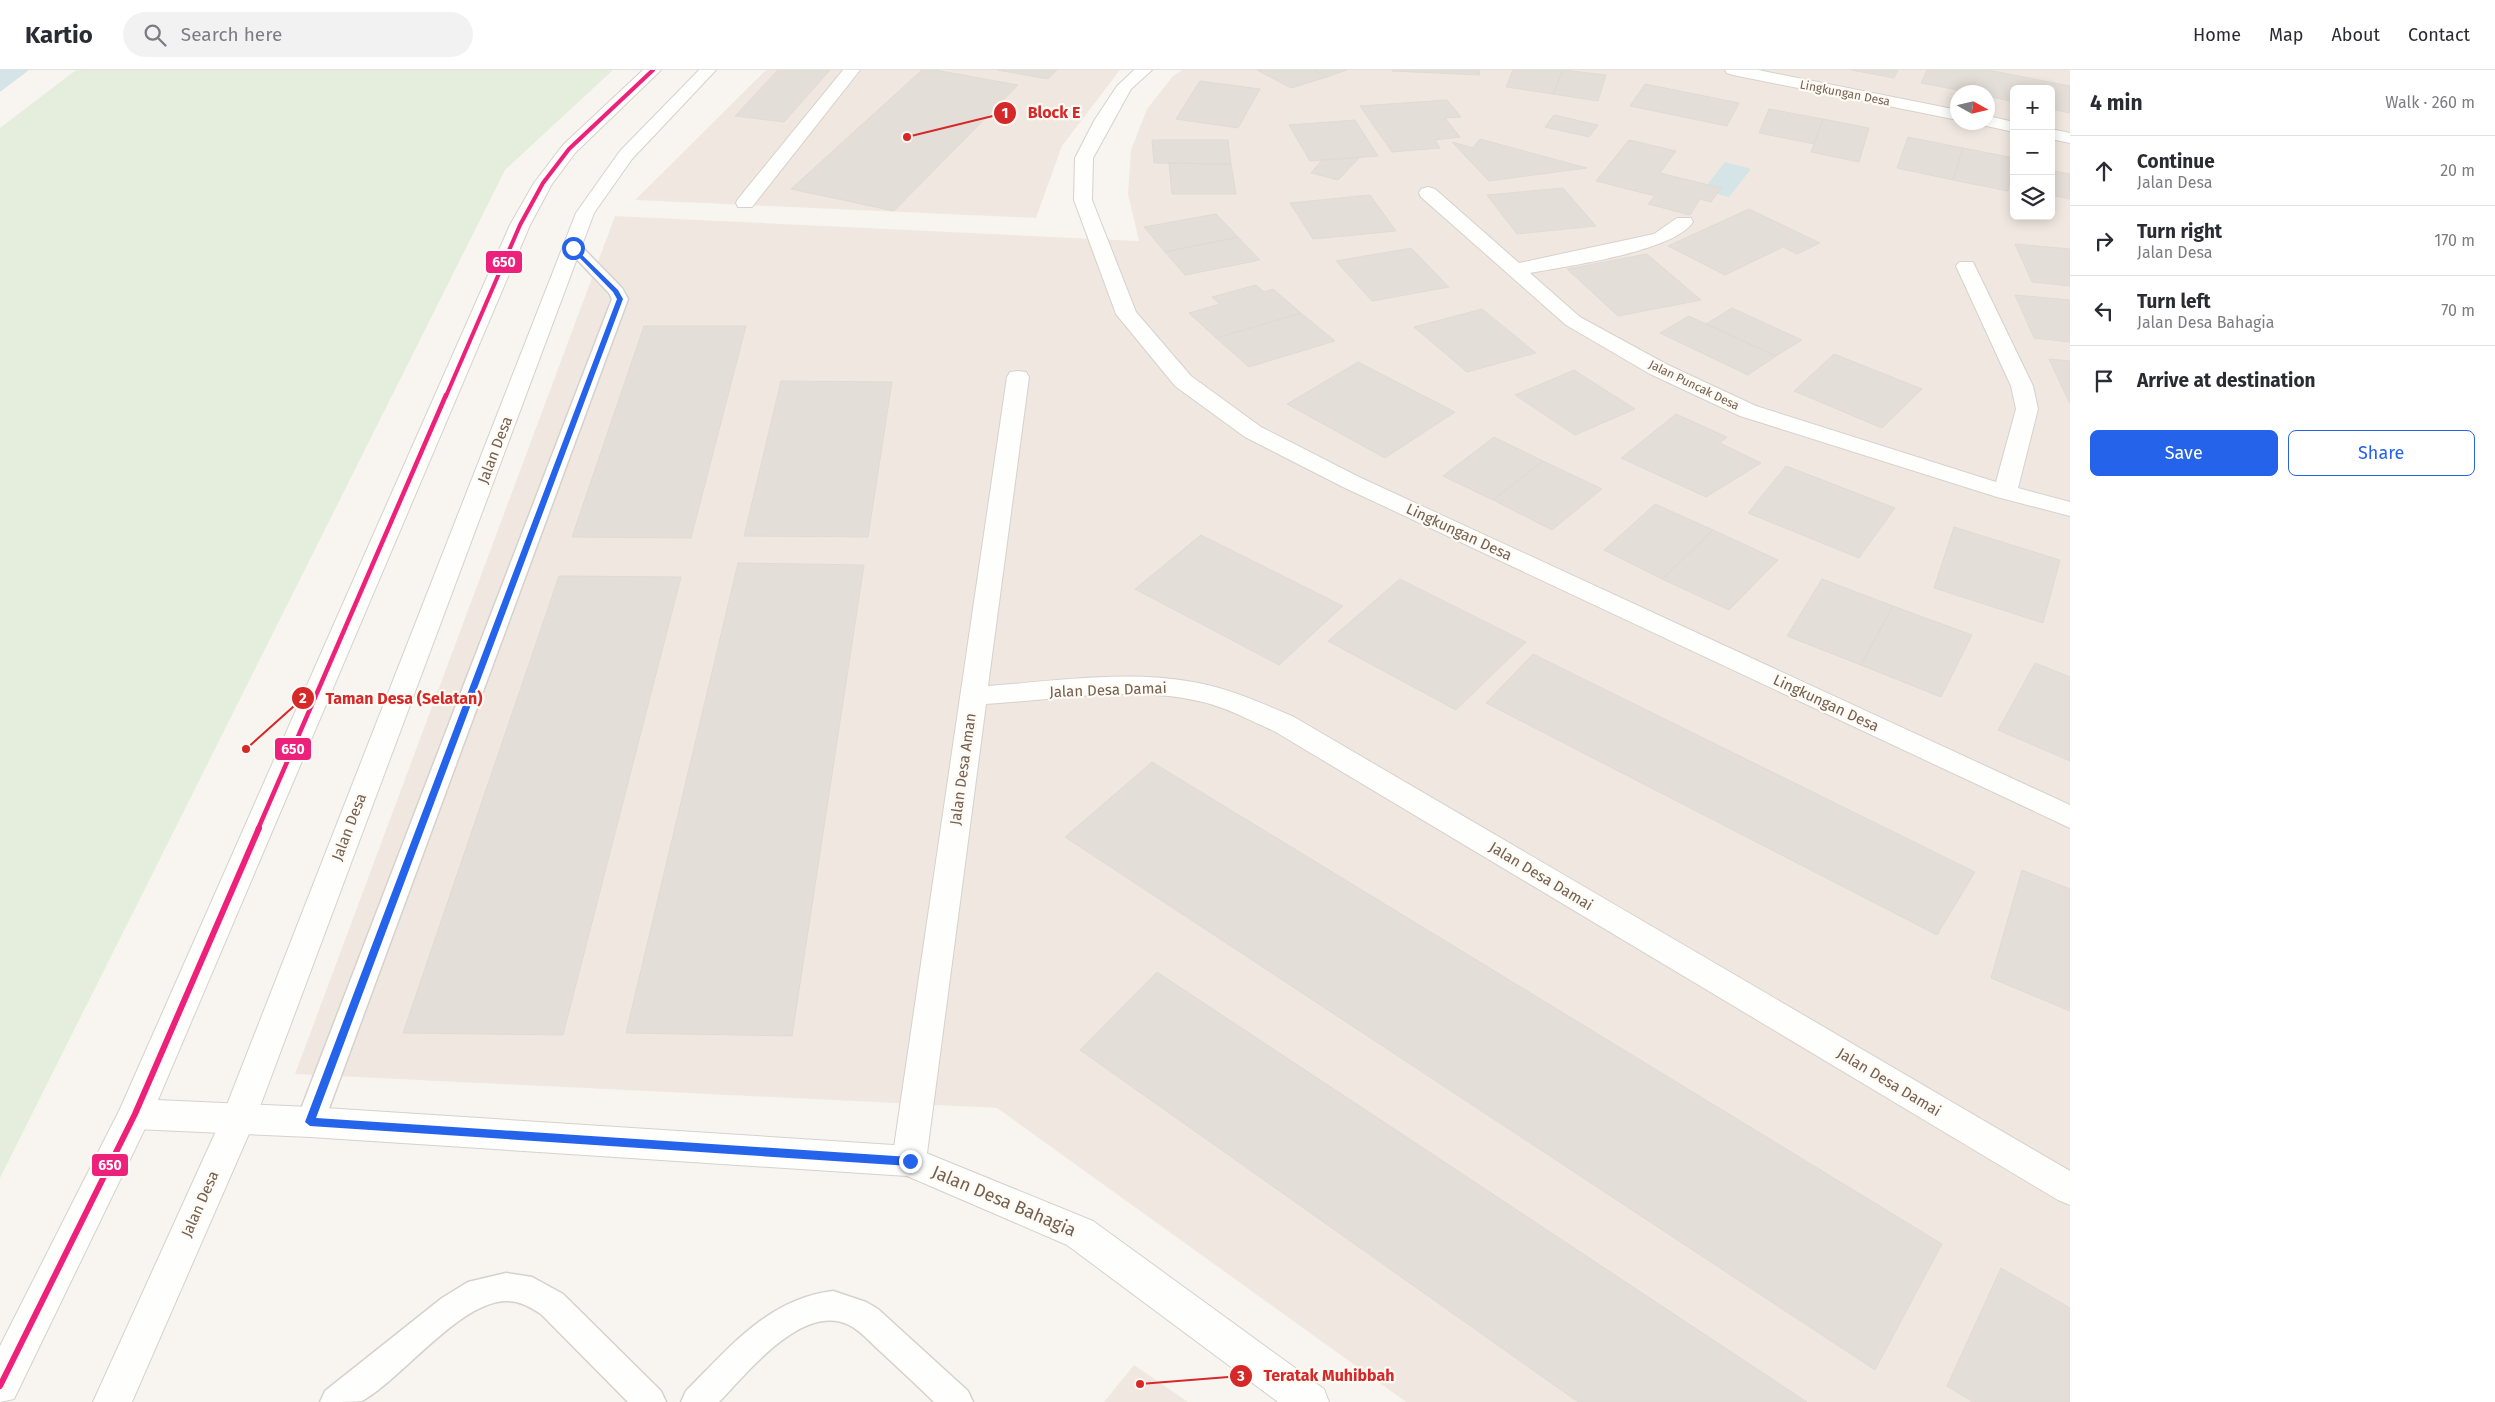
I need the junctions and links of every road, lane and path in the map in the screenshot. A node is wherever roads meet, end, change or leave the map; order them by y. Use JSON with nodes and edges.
{"nodes":[{"id":1,"x":653,"y":70,"type":"edge"},
{"id":2,"x":708,"y":70,"type":"edge"},
{"id":3,"x":852,"y":70,"type":"edge"},
{"id":4,"x":1144,"y":70,"type":"edge"},
{"id":5,"x":1733,"y":70,"type":"edge"},
{"id":6,"x":1950,"y":113,"type":"edge"},
{"id":7,"x":1995,"y":123,"type":"edge"},
{"id":8,"x":2010,"y":126,"type":"edge"},
{"id":9,"x":2055,"y":135,"type":"edge"},
{"id":10,"x":2070,"y":138,"type":"edge"},
{"id":11,"x":1428,"y":192,"type":"dead end"},
{"id":12,"x":745,"y":203,"type":"dead end"},
{"id":13,"x":1684,"y":222,"type":"dead end"},
{"id":14,"x":573,"y":248,"type":"junction"},
{"id":15,"x":1966,"y":266,"type":"dead end"},
{"id":16,"x":1516,"y":270,"type":"junction"},
{"id":17,"x":1018,"y":377,"type":"dead end"},
{"id":18,"x":2005,"y":492,"type":"junction"},
{"id":19,"x":2070,"y":509,"type":"edge"},
{"id":20,"x":973,"y":696,"type":"junction"},
{"id":21,"x":2070,"y":817,"type":"edge"},
{"id":22,"x":135,"y":1114,"type":"junction"},
{"id":23,"x":238,"y":1120,"type":"junction"},
{"id":24,"x":310,"y":1122,"type":"junction"},
{"id":25,"x":910,"y":1161,"type":"junction"},
{"id":26,"x":2070,"y":1189,"type":"edge"},
{"id":27,"x":0,"y":1386,"type":"edge"},
{"id":28,"x":112,"y":1402,"type":"edge"},
{"id":29,"x":336,"y":1402,"type":"edge"},
{"id":30,"x":650,"y":1402,"type":"edge"},
{"id":31,"x":697,"y":1402,"type":"edge"},
{"id":32,"x":957,"y":1402,"type":"edge"},
{"id":33,"x":1310,"y":1402,"type":"edge"}],
"edges":[{"from":1,"to":22,"type":"street"},
{"from":2,"to":14,"type":"street","name":"Jalan Desa"},
{"from":3,"to":12,"type":"street"},
{"from":4,"to":21,"type":"street","name":"Lingkungan Desa"},
{"from":5,"to":6,"type":"street","name":"Lingkungan Desa"},
{"from":7,"to":8,"type":"street"},
{"from":9,"to":10,"type":"street"},
{"from":11,"to":16,"type":"street","name":"Jalan Puncak Desa"},
{"from":13,"to":16,"type":"street"},
{"from":14,"to":23,"type":"street","name":"Jalan Desa"},
{"from":14,"to":24,"type":"lane"},
{"from":15,"to":18,"type":"street"},
{"from":16,"to":18,"type":"street","name":"Jalan Puncak Desa"},
{"from":17,"to":20,"type":"street","name":"Jalan Desa Aman"},
{"from":18,"to":19,"type":"street","name":"Jalan Puncak Desa"},
{"from":20,"to":25,"type":"street","name":"Jalan Desa Aman"},
{"from":20,"to":26,"type":"street","name":"Jalan Desa Damai"},
{"from":22,"to":23,"type":"street","name":"Jalan Desa Bahagia"},
{"from":22,"to":27,"type":"street"},
{"from":23,"to":24,"type":"street","name":"Jalan Desa Bahagia"},
{"from":23,"to":28,"type":"street","name":"Jalan Desa"},
{"from":24,"to":25,"type":"street","name":"Jalan Desa Bahagia"},
{"from":25,"to":33,"type":"street","name":"Jalan Desa Bahagia"},
{"from":29,"to":30,"type":"lane"},
{"from":31,"to":32,"type":"lane"}]}
